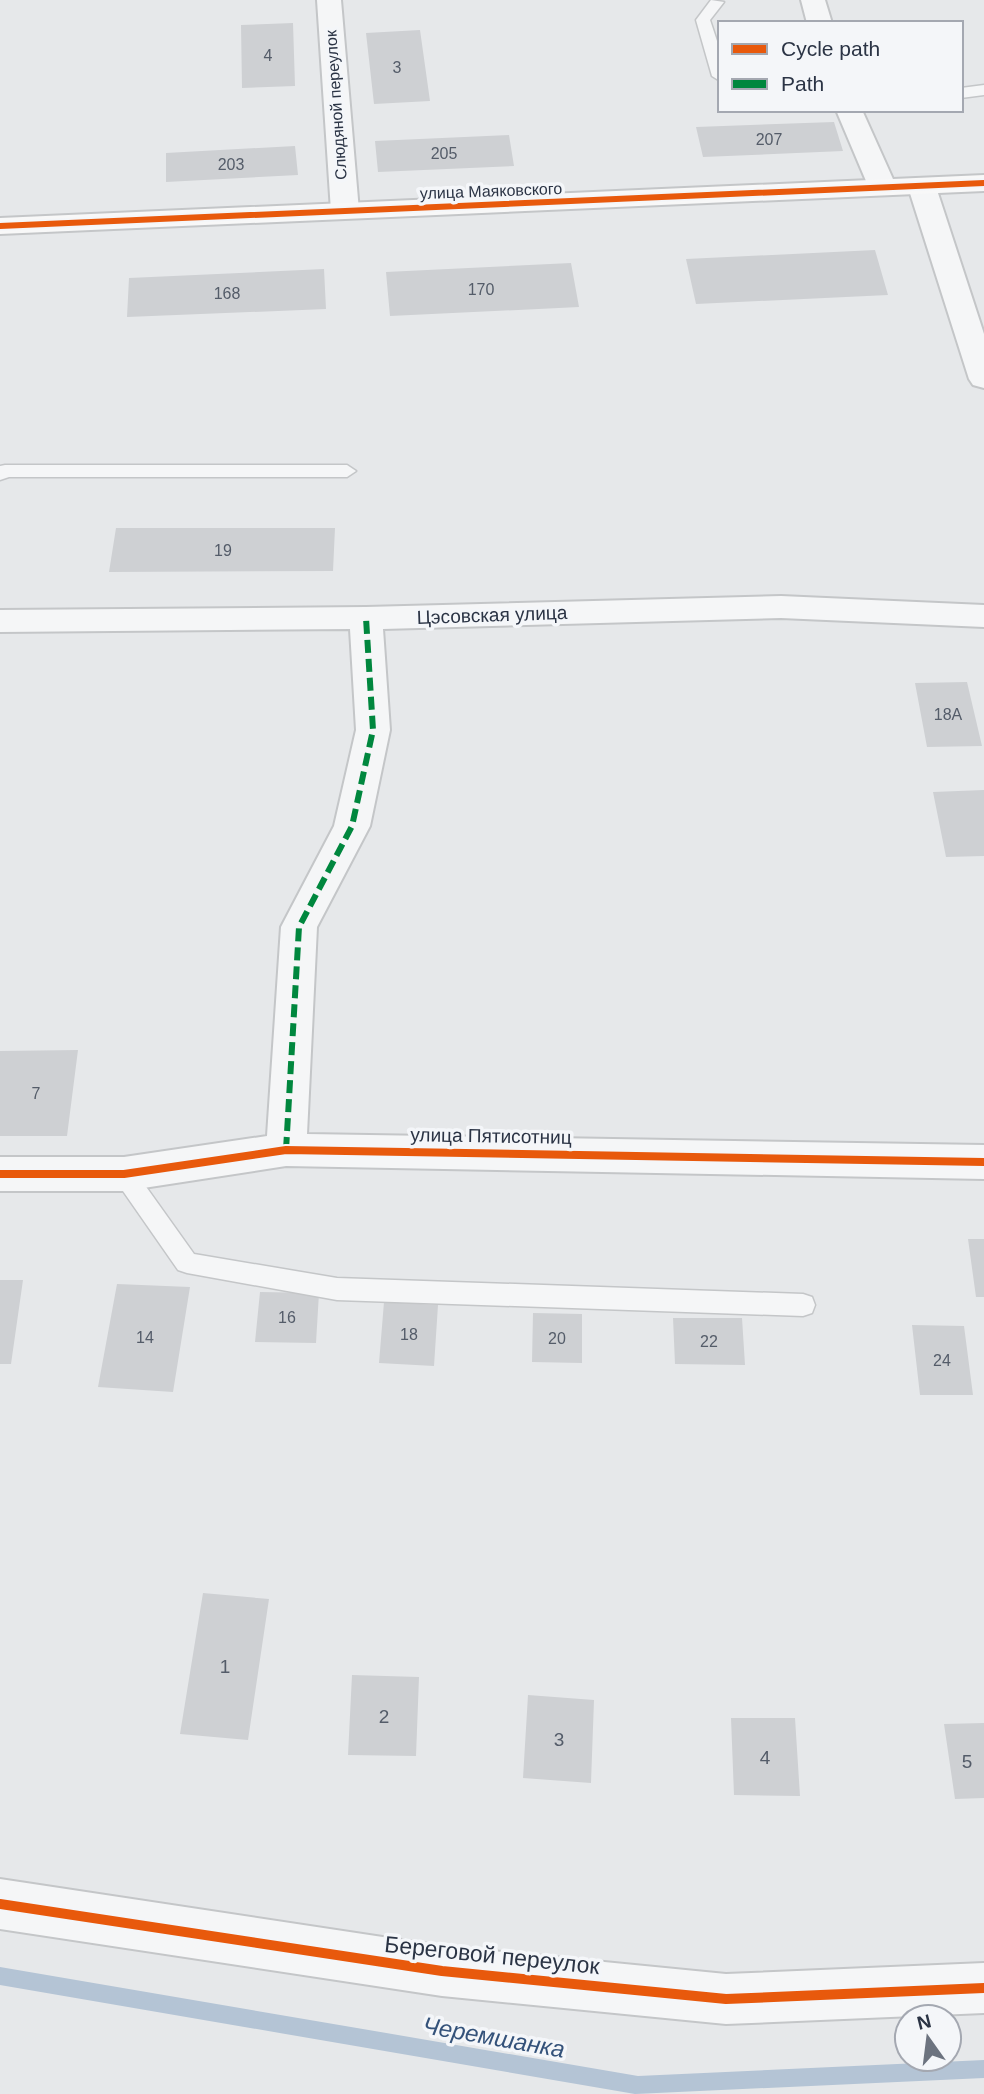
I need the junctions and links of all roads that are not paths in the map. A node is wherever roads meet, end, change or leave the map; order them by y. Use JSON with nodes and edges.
{"nodes":[{"id":1,"x":329,"y":0,"type":"edge"},
{"id":2,"x":813,"y":0,"type":"edge"},
{"id":3,"x":717,"y":2,"type":"dead end"},
{"id":4,"x":819,"y":21,"type":"edge"},
{"id":5,"x":718,"y":69,"type":"edge"},
{"id":6,"x":984,"y":90,"type":"edge"},
{"id":7,"x":963,"y":93,"type":"edge"},
{"id":8,"x":850,"y":112,"type":"edge"},
{"id":9,"x":984,"y":183,"type":"edge"},
{"id":10,"x":922,"y":187,"type":"junction"},
{"id":11,"x":883,"y":188,"type":"junction"},
{"id":12,"x":345,"y":211,"type":"junction"},
{"id":13,"x":0,"y":226,"type":"edge"},
{"id":14,"x":984,"y":379,"type":"edge"},
{"id":15,"x":347,"y":471,"type":"dead end"},
{"id":16,"x":0,"y":474,"type":"edge"},
{"id":17,"x":984,"y":615,"type":"edge"},
{"id":18,"x":366,"y":618,"type":"junction"},
{"id":19,"x":0,"y":621,"type":"edge"},
{"id":20,"x":286,"y":1150,"type":"junction"},
{"id":21,"x":984,"y":1162,"type":"edge"},
{"id":22,"x":0,"y":1174,"type":"edge"},
{"id":23,"x":124,"y":1174,"type":"junction"},
{"id":24,"x":803,"y":1305,"type":"dead end"},
{"id":25,"x":0,"y":1904,"type":"edge"},
{"id":26,"x":984,"y":1988,"type":"edge"}],
"edges":[{"from":1,"to":12,"type":"street","name":"Слюдяной переулок"},
{"from":2,"to":4,"type":"street"},
{"from":3,"to":5,"type":"lane"},
{"from":6,"to":7,"type":"lane"},
{"from":8,"to":11,"type":"street"},
{"from":9,"to":10,"type":"street","name":"улица Маяковского"},
{"from":10,"to":11,"type":"street","name":"улица Маяковского"},
{"from":10,"to":14,"type":"street"},
{"from":11,"to":12,"type":"street","name":"улица Маяковского"},
{"from":12,"to":13,"type":"street","name":"улица Маяковского"},
{"from":15,"to":16,"type":"lane"},
{"from":17,"to":18,"type":"street","name":"Цэсовская улица"},
{"from":18,"to":19,"type":"street","name":"Цэсовская улица"},
{"from":18,"to":20,"type":"street"},
{"from":20,"to":21,"type":"street","name":"улица Пятисотниц"},
{"from":20,"to":23,"type":"street","name":"улица Пятисотниц"},
{"from":22,"to":23,"type":"street","name":"улица Пятисотниц"},
{"from":23,"to":24,"type":"lane"},
{"from":25,"to":26,"type":"street","name":"Береговой переулок"}]}
